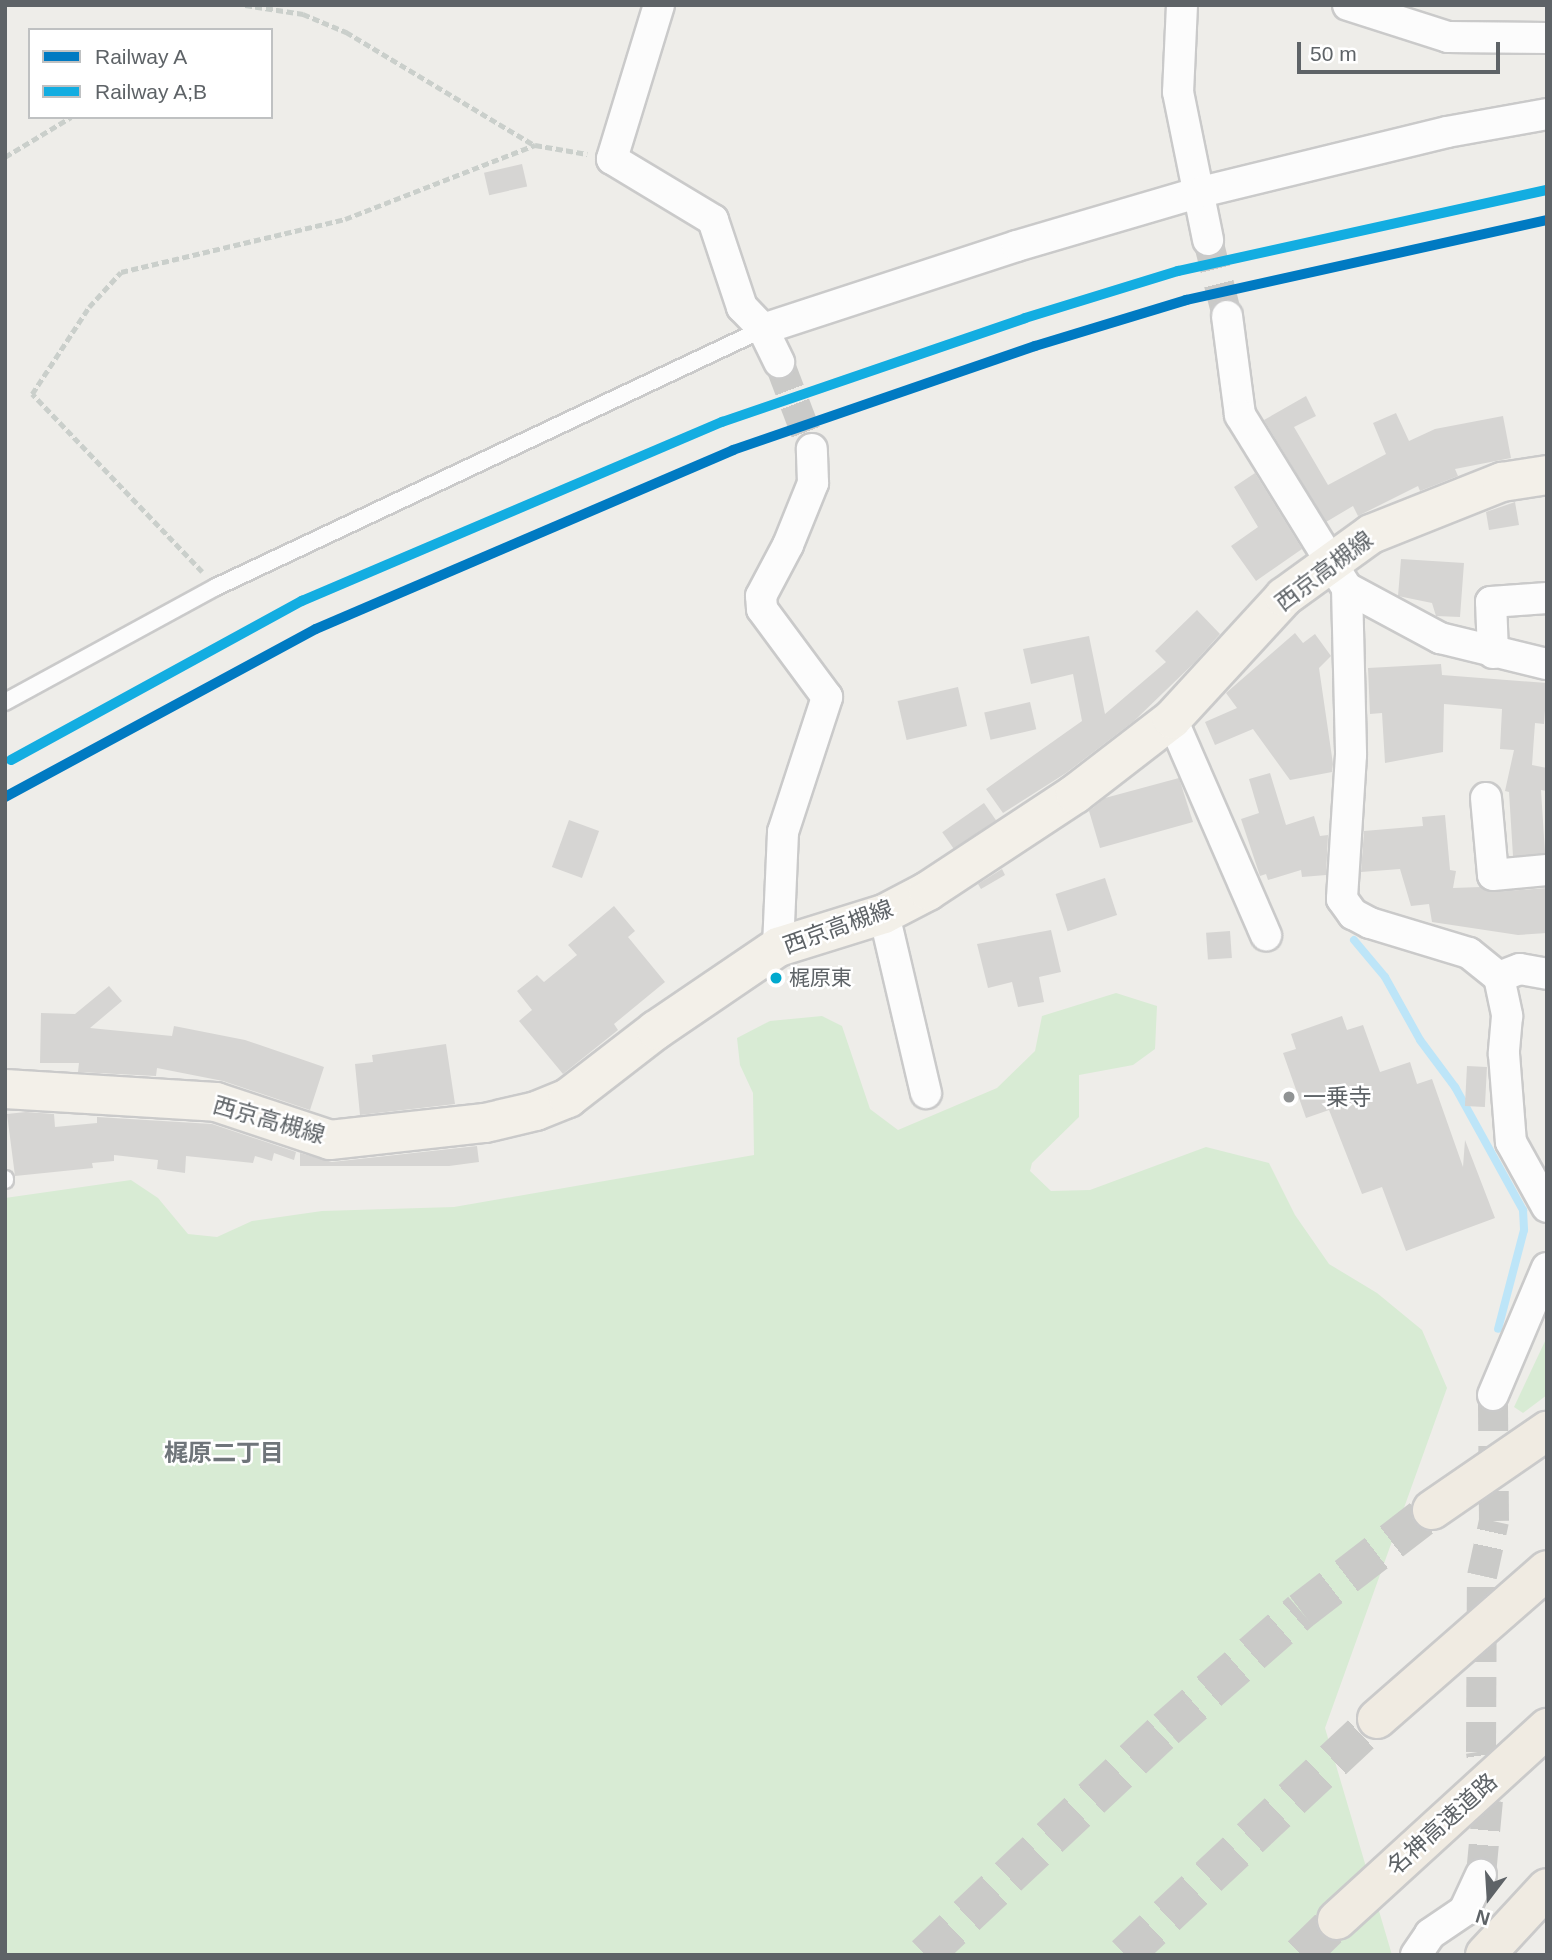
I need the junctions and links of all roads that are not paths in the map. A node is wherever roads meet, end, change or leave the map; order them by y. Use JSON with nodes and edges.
{"nodes":[{"id":1,"x":659,"y":5,"type":"edge"},
{"id":2,"x":1182,"y":5,"type":"edge"},
{"id":3,"x":1348,"y":5,"type":"edge"},
{"id":4,"x":1547,"y":38,"type":"edge"},
{"id":5,"x":1547,"y":114,"type":"edge"},
{"id":6,"x":1197,"y":193,"type":"junction"},
{"id":7,"x":1208,"y":240,"type":"tunnel mouth"},
{"id":8,"x":1227,"y":316,"type":"tunnel mouth"},
{"id":9,"x":763,"y":330,"type":"junction"},
{"id":10,"x":779,"y":362,"type":"tunnel mouth"},
{"id":11,"x":813,"y":449,"type":"tunnel mouth"},
{"id":12,"x":1547,"y":475,"type":"edge"},
{"id":13,"x":1340,"y":575,"type":"junction"},
{"id":14,"x":1547,"y":598,"type":"edge"},
{"id":15,"x":1493,"y":653,"type":"junction"},
{"id":16,"x":1547,"y":664,"type":"edge"},
{"id":17,"x":5,"y":702,"type":"edge"},
{"id":18,"x":1172,"y":719,"type":"junction"},
{"id":19,"x":1486,"y":798,"type":"dead end"},
{"id":20,"x":1547,"y":870,"type":"edge"},
{"id":21,"x":884,"y":914,"type":"junction"},
{"id":22,"x":1266,"y":935,"type":"dead end"},
{"id":23,"x":778,"y":947,"type":"junction"},
{"id":24,"x":1547,"y":974,"type":"edge"},
{"id":25,"x":1499,"y":977,"type":"junction"},
{"id":26,"x":5,"y":1089,"type":"edge"},
{"id":27,"x":926,"y":1094,"type":"dead end"},
{"id":28,"x":1547,"y":1207,"type":"edge"},
{"id":29,"x":1547,"y":1268,"type":"edge"},
{"id":30,"x":1493,"y":1395,"type":"tunnel mouth"},
{"id":31,"x":1547,"y":1431,"type":"edge"},
{"id":32,"x":1432,"y":1510,"type":"tunnel mouth"},
{"id":33,"x":1547,"y":1570,"type":"edge"},
{"id":34,"x":1377,"y":1719,"type":"tunnel mouth"},
{"id":35,"x":1547,"y":1728,"type":"edge"},
{"id":36,"x":1481,"y":1875,"type":"tunnel mouth"},
{"id":37,"x":1547,"y":1888,"type":"edge"},
{"id":38,"x":1337,"y":1920,"type":"tunnel mouth"},
{"id":39,"x":1416,"y":1955,"type":"edge"},
{"id":40,"x":1485,"y":1955,"type":"edge"}],
"edges":[{"from":1,"to":9,"type":"street"},
{"from":2,"to":6,"type":"street"},
{"from":3,"to":4,"type":"street"},
{"from":5,"to":6,"type":"street"},
{"from":6,"to":7,"type":"street"},
{"from":6,"to":9,"type":"street"},
{"from":8,"to":13,"type":"street"},
{"from":9,"to":10,"type":"street"},
{"from":9,"to":17,"type":"lane"},
{"from":11,"to":23,"type":"street"},
{"from":12,"to":13,"type":"main road","name":"西京高槻線"},
{"from":13,"to":15,"type":"street"},
{"from":13,"to":18,"type":"main road","name":"西京高槻線"},
{"from":13,"to":25,"type":"street"},
{"from":14,"to":15,"type":"street"},
{"from":15,"to":16,"type":"street"},
{"from":18,"to":21,"type":"main road","name":"西京高槻線"},
{"from":18,"to":22,"type":"street"},
{"from":19,"to":20,"type":"street"},
{"from":21,"to":23,"type":"main road","name":"西京高槻線"},
{"from":21,"to":27,"type":"street"},
{"from":23,"to":26,"type":"main road","name":"西京高槻線"},
{"from":24,"to":25,"type":"street"},
{"from":25,"to":28,"type":"street"},
{"from":29,"to":30,"type":"street"},
{"from":31,"to":32,"type":"highway"},
{"from":33,"to":34,"type":"highway"},
{"from":35,"to":38,"type":"highway","name":"名神高速道路"},
{"from":36,"to":39,"type":"street"},
{"from":37,"to":40,"type":"highway"}]}
